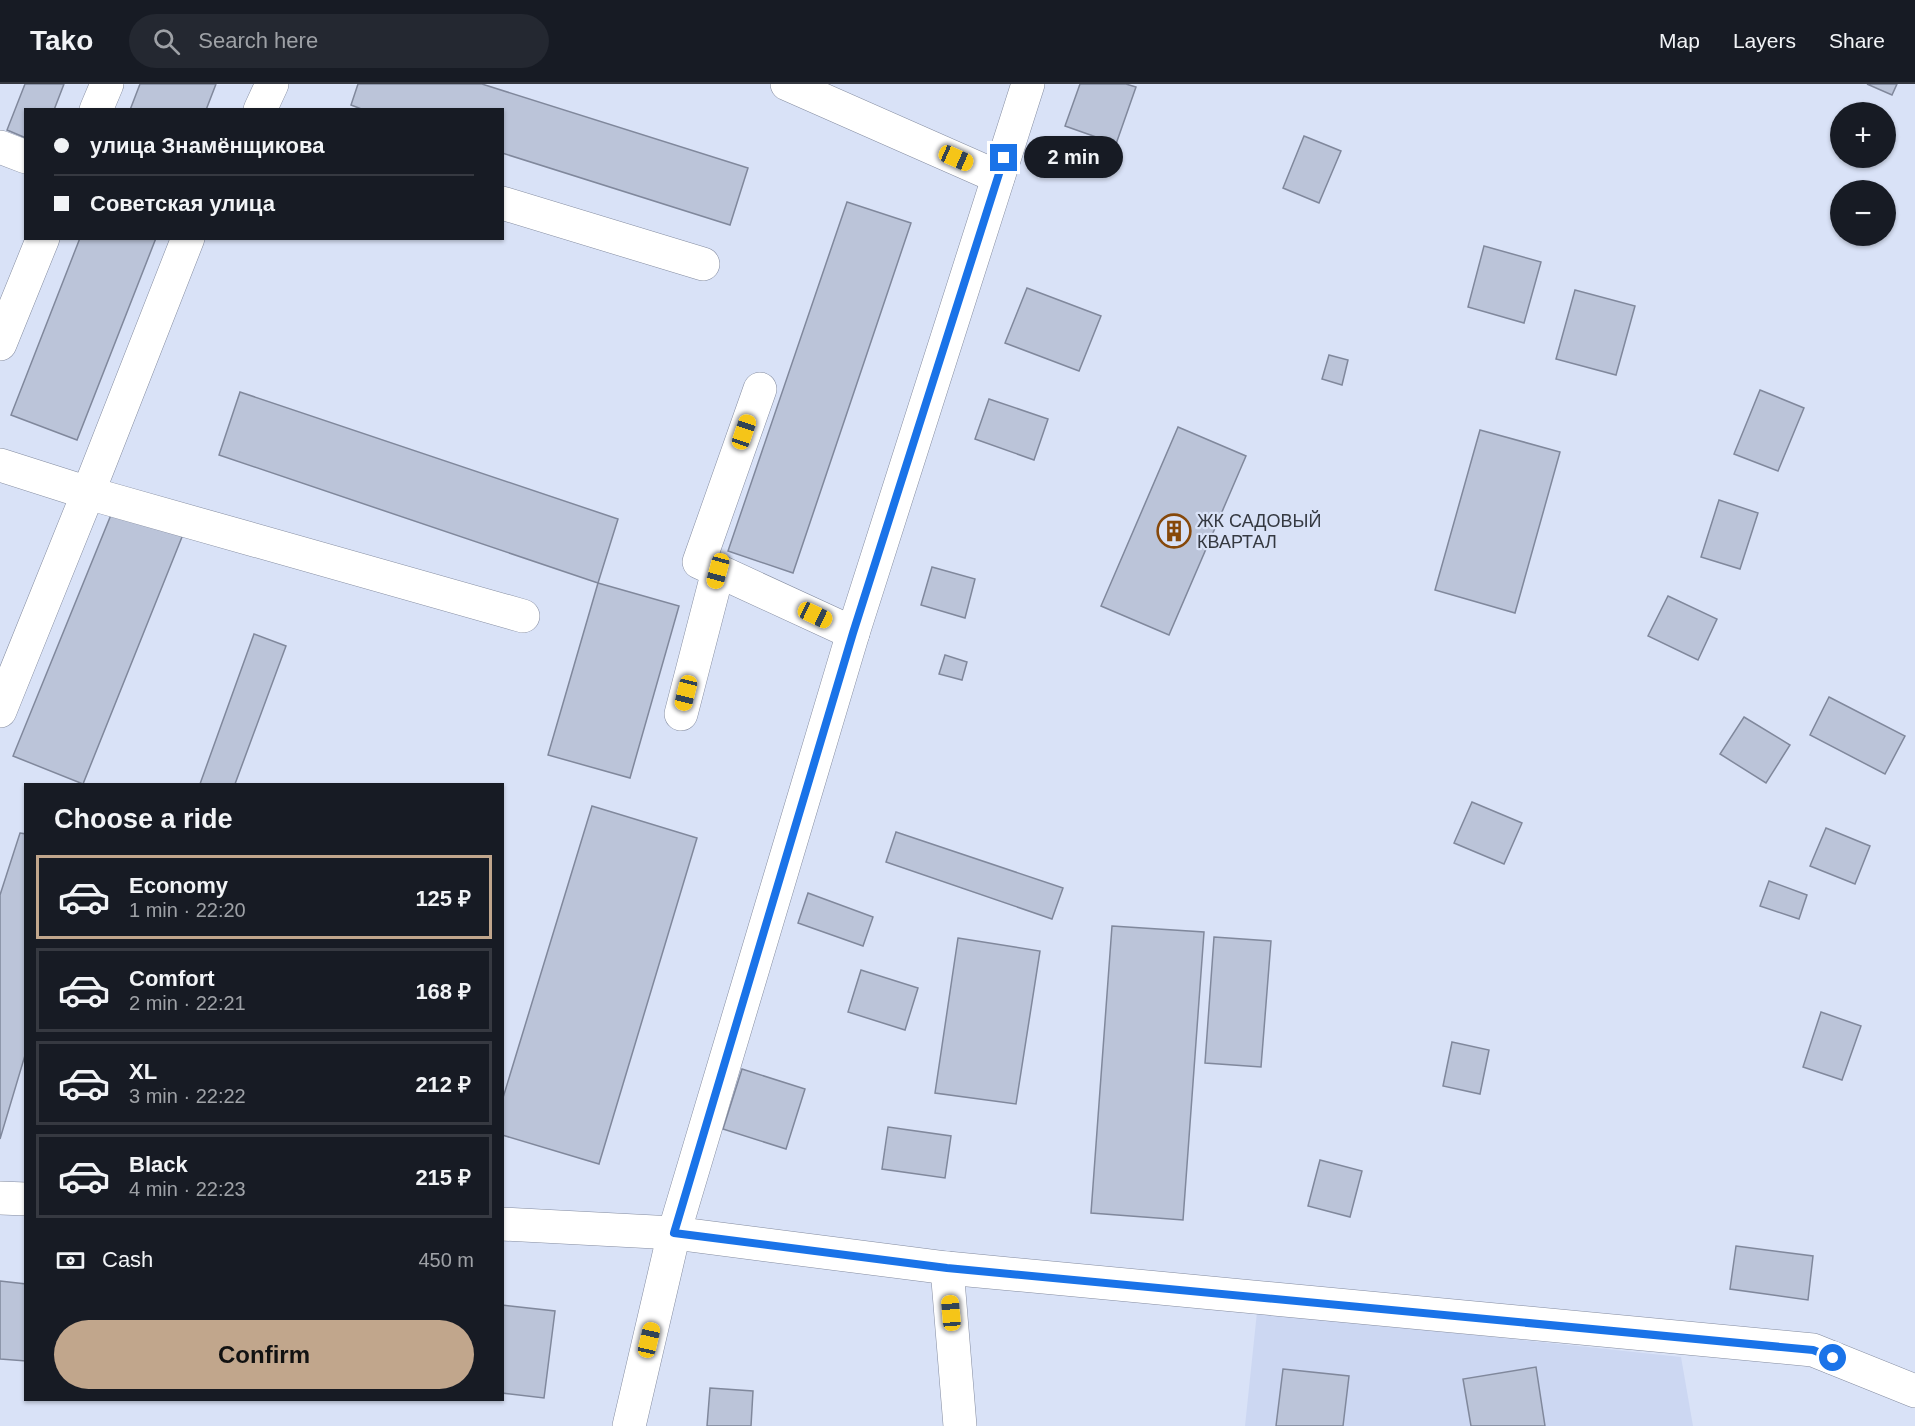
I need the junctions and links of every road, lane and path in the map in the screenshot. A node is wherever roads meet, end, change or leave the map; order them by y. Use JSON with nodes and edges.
{"nodes":[{"id":1,"x":107,"y":84,"type":"edge"},
{"id":2,"x":272,"y":84,"type":"edge"},
{"id":3,"x":788,"y":84,"type":"edge"},
{"id":4,"x":1028,"y":84,"type":"edge"},
{"id":5,"x":97,"y":108,"type":"edge"},
{"id":6,"x":261,"y":108,"type":"edge"},
{"id":7,"x":0,"y":147,"type":"edge"},
{"id":8,"x":24,"y":156,"type":"edge"},
{"id":9,"x":998,"y":177,"type":"junction"},
{"id":10,"x":504,"y":204,"type":"edge"},
{"id":11,"x":42,"y":240,"type":"edge"},
{"id":12,"x":187,"y":240,"type":"edge"},
{"id":13,"x":703,"y":264,"type":"dead end"},
{"id":14,"x":0,"y":343,"type":"edge"},
{"id":15,"x":760,"y":389,"type":"dead end"},
{"id":16,"x":0,"y":465,"type":"edge"},
{"id":17,"x":88,"y":493,"type":"junction"},
{"id":18,"x":718,"y":571,"type":"junction"},
{"id":19,"x":523,"y":616,"type":"dead end"},
{"id":20,"x":853,"y":633,"type":"junction"},
{"id":21,"x":0,"y":711,"type":"edge"},
{"id":22,"x":681,"y":714,"type":"dead end"},
{"id":23,"x":0,"y":1198,"type":"edge"},
{"id":24,"x":24,"y":1199,"type":"edge"},
{"id":25,"x":504,"y":1224,"type":"edge"},
{"id":26,"x":674,"y":1233,"type":"junction"},
{"id":27,"x":947,"y":1268,"type":"junction"},
{"id":28,"x":1915,"y":1391,"type":"edge"},
{"id":29,"x":629,"y":1426,"type":"edge"},
{"id":30,"x":960,"y":1426,"type":"edge"}],
"edges":[{"from":1,"to":5,"type":"street"},
{"from":2,"to":6,"type":"street"},
{"from":3,"to":9,"type":"street"},
{"from":4,"to":9,"type":"street"},
{"from":7,"to":8,"type":"street"},
{"from":9,"to":20,"type":"street"},
{"from":10,"to":13,"type":"street"},
{"from":11,"to":14,"type":"street"},
{"from":12,"to":17,"type":"street"},
{"from":15,"to":18,"type":"street"},
{"from":16,"to":17,"type":"street"},
{"from":17,"to":19,"type":"street"},
{"from":17,"to":21,"type":"street"},
{"from":18,"to":20,"type":"street"},
{"from":18,"to":22,"type":"street"},
{"from":20,"to":26,"type":"street"},
{"from":23,"to":24,"type":"street"},
{"from":25,"to":26,"type":"street"},
{"from":26,"to":27,"type":"street"},
{"from":26,"to":29,"type":"street"},
{"from":27,"to":28,"type":"street"},
{"from":27,"to":30,"type":"street"}]}
